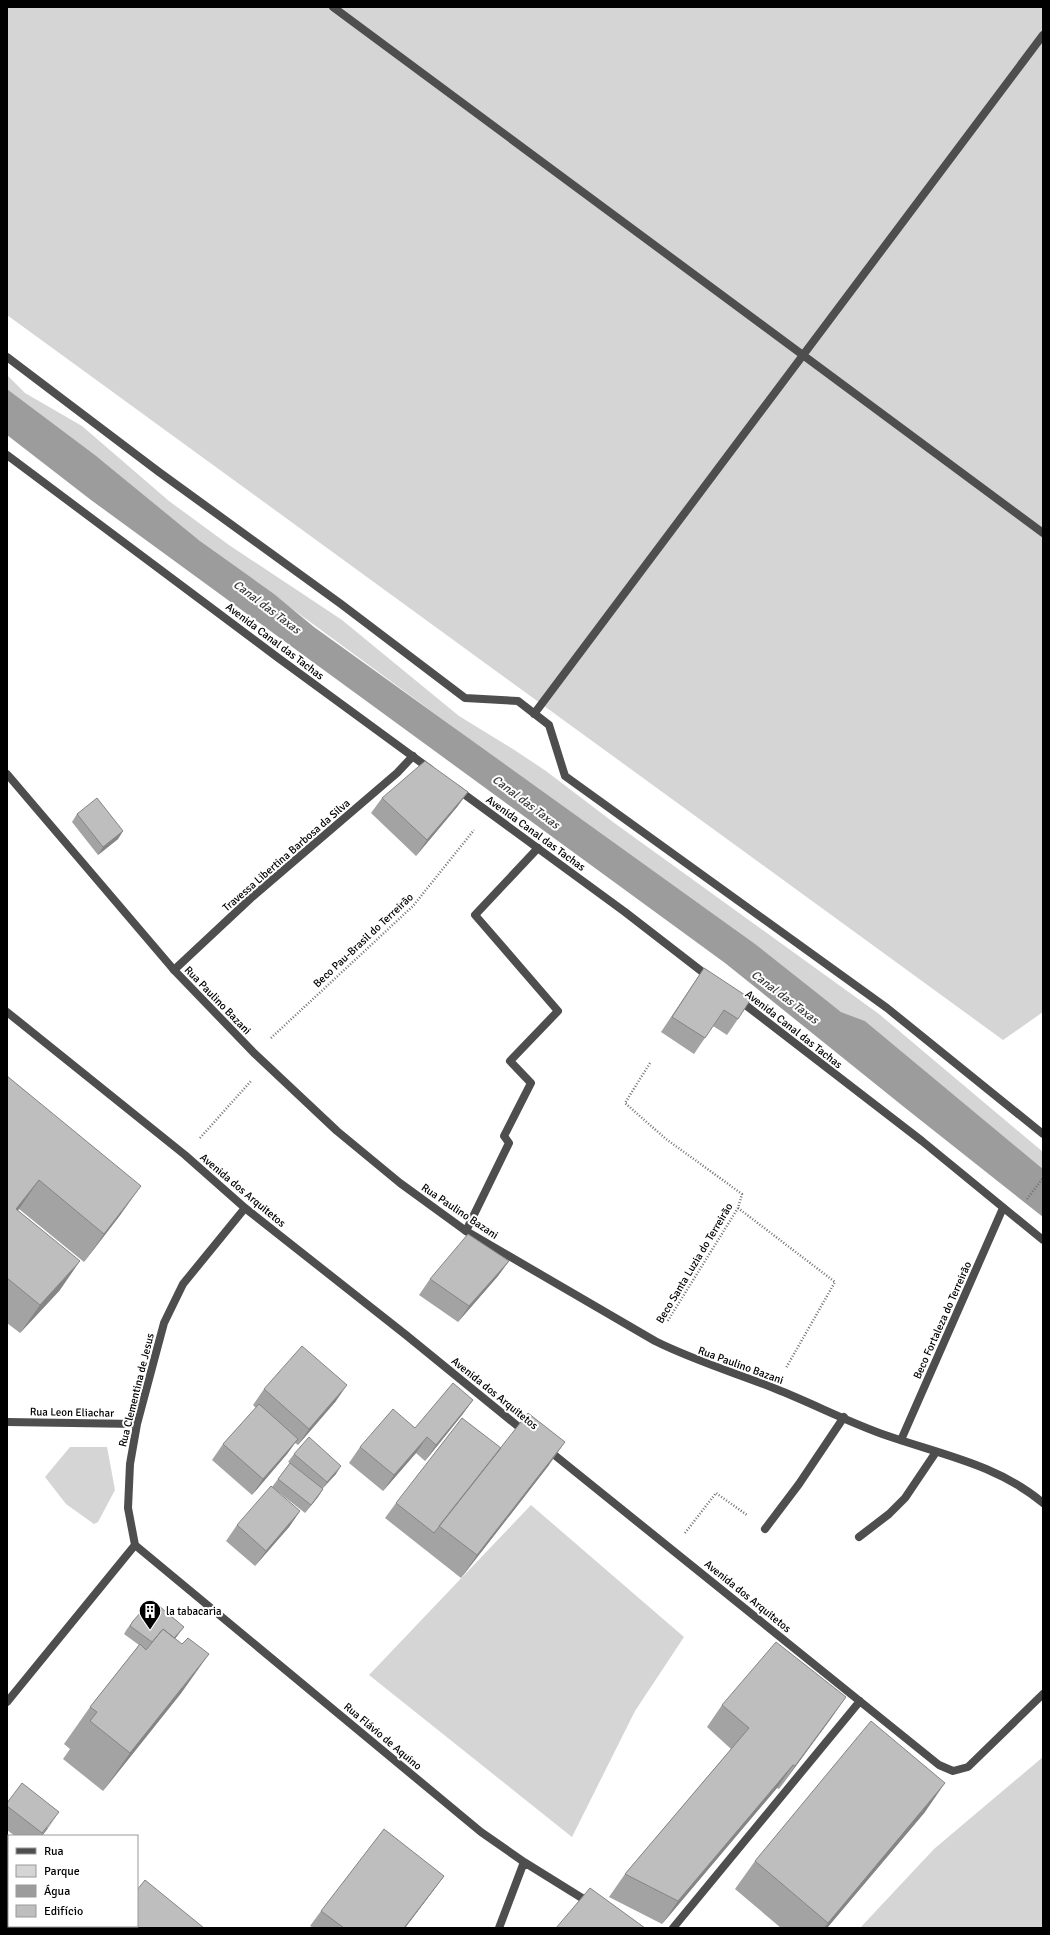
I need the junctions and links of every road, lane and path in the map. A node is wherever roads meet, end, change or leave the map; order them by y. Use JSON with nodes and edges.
{"nodes":[{"id":1,"x":333,"y":7,"type":"edge"},
{"id":2,"x":1043,"y":35,"type":"edge"},
{"id":3,"x":803,"y":355,"type":"junction"},
{"id":4,"x":7,"y":357,"type":"edge"},
{"id":5,"x":7,"y":454,"type":"edge"},
{"id":6,"x":1043,"y":533,"type":"edge"},
{"id":7,"x":534,"y":714,"type":"junction"},
{"id":8,"x":413,"y":756,"type":"junction"},
{"id":9,"x":7,"y":774,"type":"edge"},
{"id":10,"x":438,"y":775,"type":"edge"},
{"id":11,"x":451,"y":784,"type":"edge"},
{"id":12,"x":489,"y":812,"type":"junction"},
{"id":13,"x":538,"y":848,"type":"junction"},
{"id":14,"x":174,"y":970,"type":"junction"},
{"id":15,"x":714,"y":980,"type":"edge"},
{"id":16,"x":733,"y":994,"type":"edge"},
{"id":17,"x":7,"y":1012,"type":"edge"},
{"id":18,"x":254,"y":1053,"type":"junction"},
{"id":19,"x":650,"y":1063,"type":"dead end"},
{"id":20,"x":266,"y":1064,"type":"junction"},
{"id":21,"x":1043,"y":1134,"type":"edge"},
{"id":22,"x":185,"y":1155,"type":"junction"},
{"id":23,"x":1043,"y":1178,"type":"edge"},
{"id":24,"x":1026,"y":1200,"type":"dead end"},
{"id":25,"x":245,"y":1208,"type":"junction"},
{"id":26,"x":738,"y":1208,"type":"junction"},
{"id":27,"x":1003,"y":1208,"type":"junction"},
{"id":28,"x":466,"y":1231,"type":"junction"},
{"id":29,"x":1043,"y":1240,"type":"edge"},
{"id":30,"x":655,"y":1341,"type":"junction"},
{"id":31,"x":775,"y":1388,"type":"junction"},
{"id":32,"x":844,"y":1417,"type":"junction"},
{"id":33,"x":7,"y":1422,"type":"edge"},
{"id":34,"x":137,"y":1424,"type":"junction"},
{"id":35,"x":901,"y":1440,"type":"junction"},
{"id":36,"x":936,"y":1452,"type":"junction"},
{"id":37,"x":1043,"y":1503,"type":"edge"},
{"id":38,"x":765,"y":1529,"type":"joint"},
{"id":39,"x":859,"y":1537,"type":"dead end"},
{"id":40,"x":135,"y":1545,"type":"junction"},
{"id":41,"x":673,"y":1550,"type":"junction"},
{"id":42,"x":1043,"y":1694,"type":"edge"},
{"id":43,"x":860,"y":1701,"type":"junction"},
{"id":44,"x":7,"y":1702,"type":"edge"},
{"id":45,"x":524,"y":1862,"type":"junction"},
{"id":46,"x":600,"y":1909,"type":"edge"},
{"id":47,"x":499,"y":1928,"type":"edge"},
{"id":48,"x":673,"y":1928,"type":"edge"}],
"edges":[{"from":1,"to":3,"type":"street"},
{"from":2,"to":3,"type":"street"},
{"from":3,"to":6,"type":"street"},
{"from":3,"to":7,"type":"street"},
{"from":4,"to":7,"type":"street"},
{"from":5,"to":8,"type":"street","name":"Avenida Canal das Tachas"},
{"from":7,"to":21,"type":"street"},
{"from":8,"to":10,"type":"street","name":"Avenida Canal das Tachas"},
{"from":8,"to":14,"type":"street","name":"Travessa Libertina Barbosa da Silva"},
{"from":9,"to":14,"type":"street","name":"Rua Paulino Bazani"},
{"from":11,"to":12,"type":"street","name":"Avenida Canal das Tachas"},
{"from":12,"to":13,"type":"street","name":"Avenida Canal das Tachas"},
{"from":12,"to":18,"type":"path","name":"Beco Pau-Brasil do Terreirão"},
{"from":13,"to":15,"type":"street","name":"Avenida Canal das Tachas"},
{"from":13,"to":28,"type":"street"},
{"from":14,"to":18,"type":"street","name":"Rua Paulino Bazani"},
{"from":16,"to":27,"type":"street","name":"Avenida Canal das Tachas"},
{"from":17,"to":22,"type":"street","name":"Avenida dos Arquitetos"},
{"from":18,"to":20,"type":"street","name":"Rua Paulino Bazani"},
{"from":19,"to":26,"type":"path","name":"Beco Santa Luzia do Terreirão"},
{"from":20,"to":22,"type":"path"},
{"from":20,"to":28,"type":"street","name":"Rua Paulino Bazani"},
{"from":22,"to":25,"type":"street","name":"Avenida dos Arquitetos"},
{"from":23,"to":24,"type":"path"},
{"from":25,"to":34,"type":"street","name":"Rua Clementina de Jesus"},
{"from":25,"to":41,"type":"street","name":"Avenida dos Arquitetos"},
{"from":26,"to":30,"type":"path","name":"Beco Santa Luzia do Terreirão"},
{"from":26,"to":31,"type":"path"},
{"from":27,"to":29,"type":"street","name":"Avenida Canal das Tachas"},
{"from":27,"to":35,"type":"street","name":"Beco Fortaleza do Terreirão"},
{"from":28,"to":30,"type":"street","name":"Rua Paulino Bazani"},
{"from":30,"to":31,"type":"street","name":"Rua Paulino Bazani"},
{"from":31,"to":32,"type":"street","name":"Rua Paulino Bazani"},
{"from":32,"to":35,"type":"street","name":"Rua Paulino Bazani"},
{"from":32,"to":38,"type":"street"},
{"from":33,"to":34,"type":"street","name":"Rua Leon Eliachar"},
{"from":34,"to":40,"type":"street","name":"Rua Clementina de Jesus"},
{"from":35,"to":36,"type":"street","name":"Rua Paulino Bazani"},
{"from":36,"to":37,"type":"street","name":"Rua Paulino Bazani"},
{"from":36,"to":39,"type":"street"},
{"from":38,"to":41,"type":"path"},
{"from":40,"to":44,"type":"street"},
{"from":40,"to":45,"type":"street","name":"Rua Flávio de Aquino"},
{"from":41,"to":43,"type":"street","name":"Avenida dos Arquitetos"},
{"from":42,"to":43,"type":"street","name":"Avenida dos Arquitetos"},
{"from":43,"to":48,"type":"street"},
{"from":45,"to":46,"type":"street","name":"Rua Flávio de Aquino"},
{"from":45,"to":47,"type":"street"}]}
